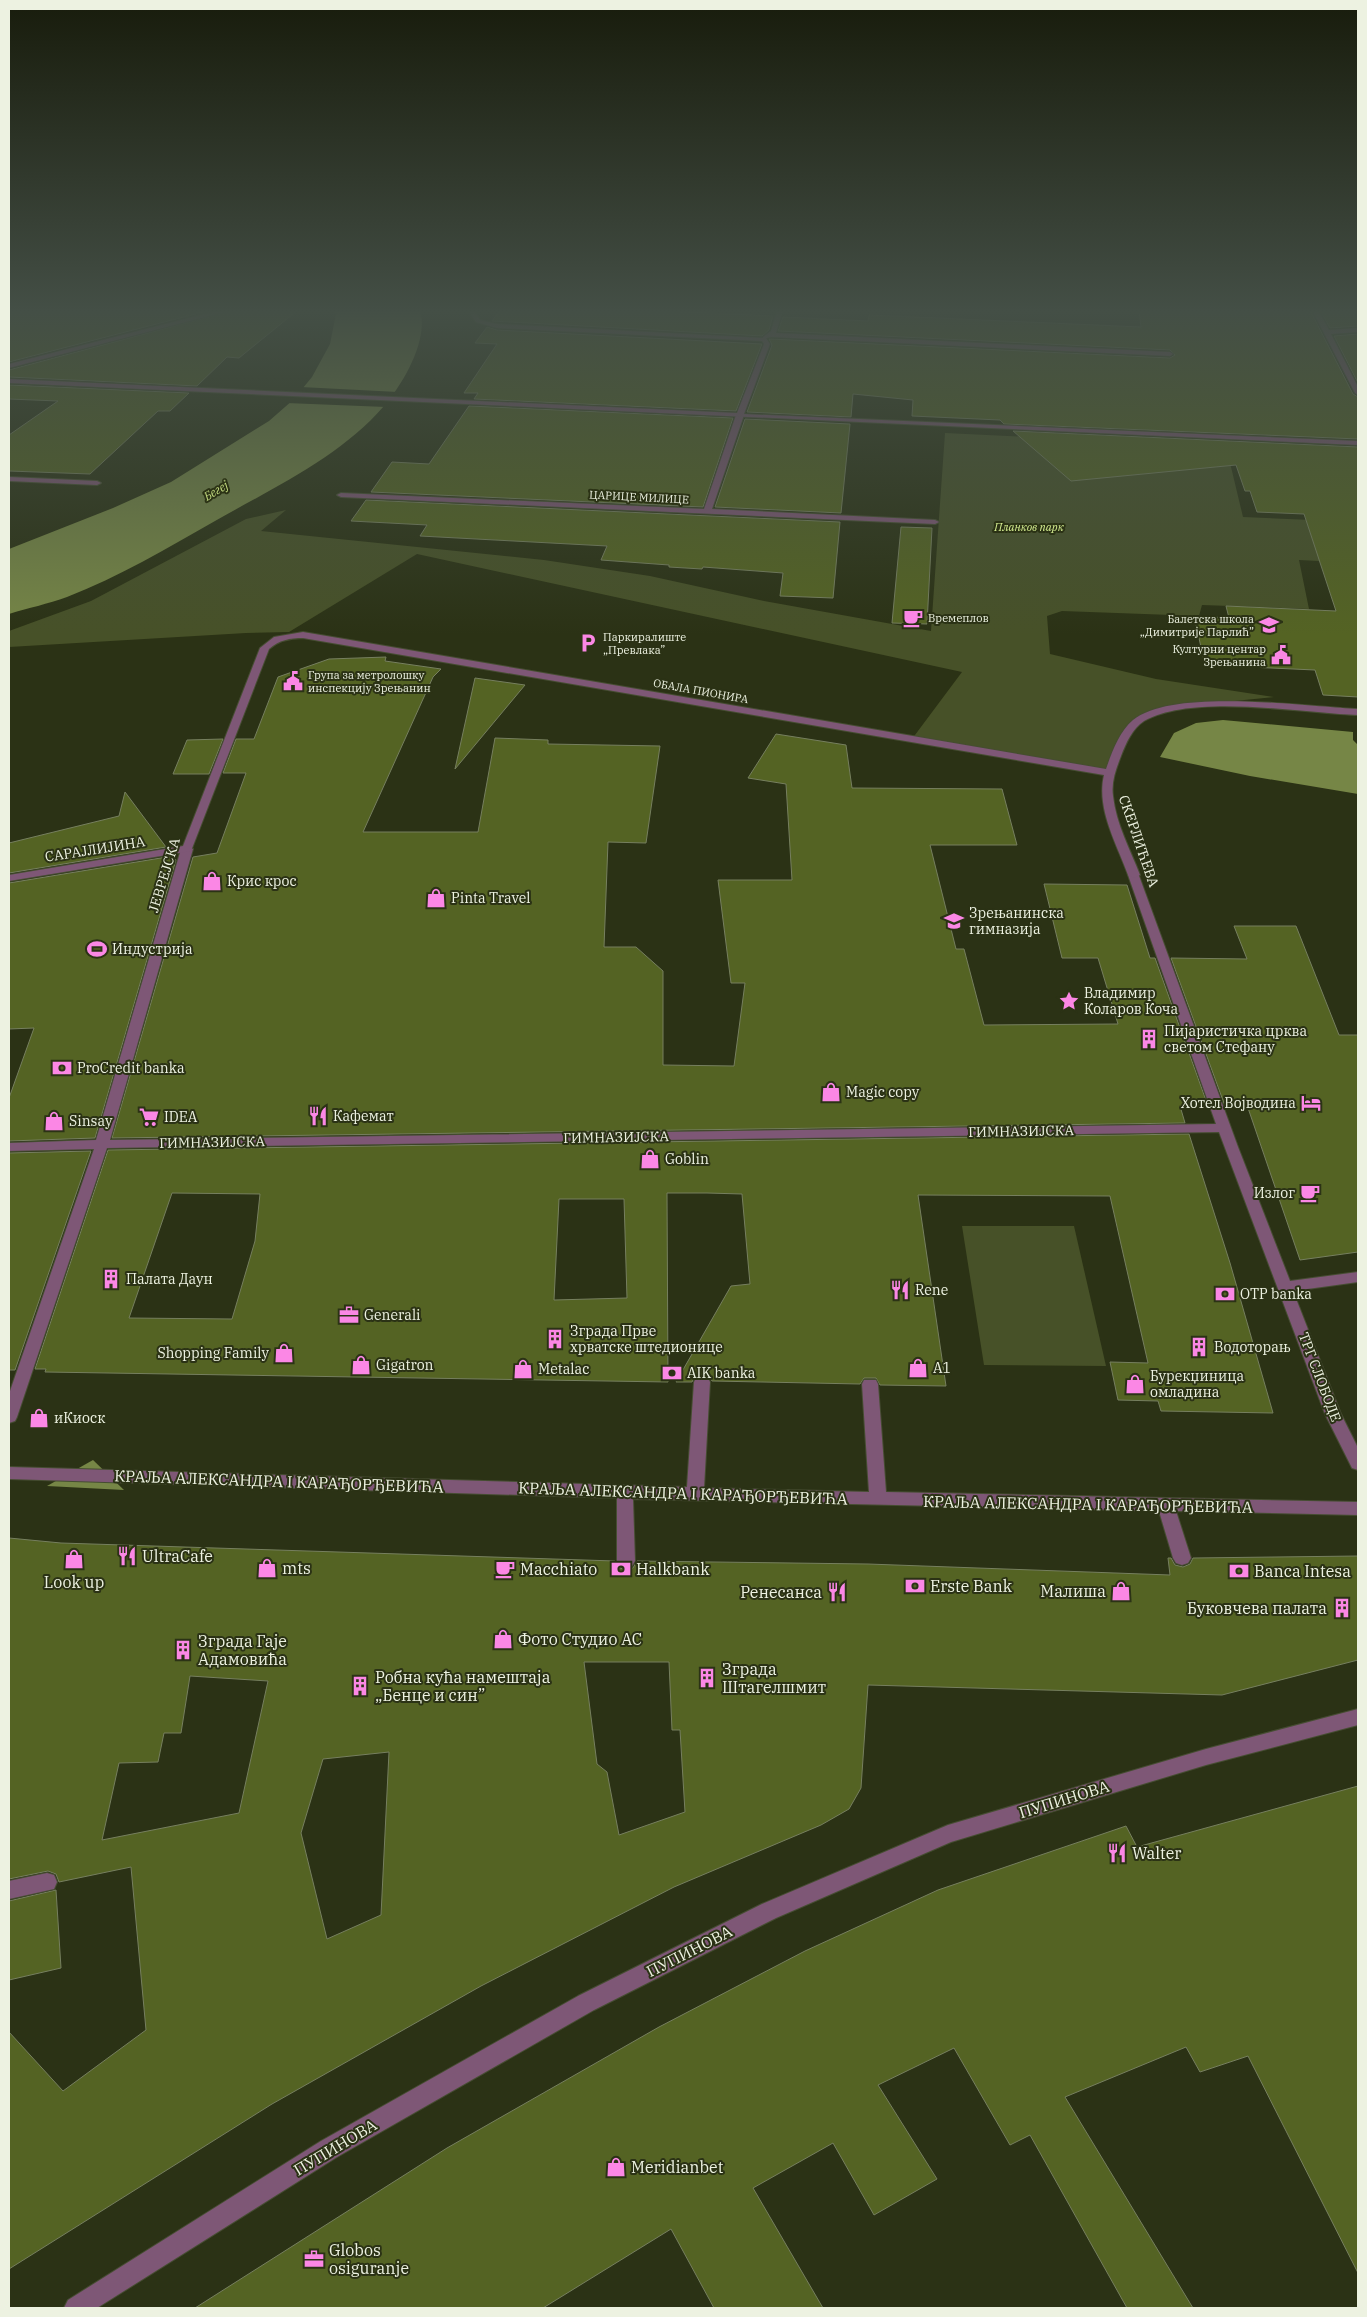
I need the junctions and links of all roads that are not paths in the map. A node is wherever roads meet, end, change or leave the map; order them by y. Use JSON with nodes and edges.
{"nodes":[{"id":1,"x":739,"y":418,"type":"edge"},
{"id":2,"x":809,"y":418,"type":"edge"},
{"id":3,"x":1358,"y":443,"type":"edge"},
{"id":4,"x":9,"y":479,"type":"edge"},
{"id":5,"x":97,"y":483,"type":"dead end"},
{"id":6,"x":341,"y":495,"type":"dead end"},
{"id":7,"x":707,"y":511,"type":"junction"},
{"id":8,"x":935,"y":522,"type":"dead end"},
{"id":9,"x":288,"y":635,"type":"joint"},
{"id":10,"x":1358,"y":712,"type":"edge"},
{"id":11,"x":1109,"y":774,"type":"junction"},
{"id":12,"x":187,"y":850,"type":"junction"},
{"id":13,"x":1134,"y":875,"type":"joint"},
{"id":14,"x":9,"y":878,"type":"edge"},
{"id":15,"x":1224,"y":1128,"type":"junction"},
{"id":16,"x":102,"y":1144,"type":"junction"},
{"id":17,"x":9,"y":1147,"type":"edge"},
{"id":18,"x":1358,"y":1277,"type":"edge"},
{"id":19,"x":1285,"y":1287,"type":"junction"},
{"id":20,"x":702,"y":1382,"type":"dead end"},
{"id":21,"x":870,"y":1384,"type":"dead end"},
{"id":22,"x":9,"y":1417,"type":"edge"},
{"id":23,"x":1358,"y":1464,"type":"edge"},
{"id":24,"x":9,"y":1472,"type":"edge"},
{"id":25,"x":625,"y":1492,"type":"junction"},
{"id":26,"x":695,"y":1494,"type":"junction"},
{"id":27,"x":878,"y":1499,"type":"junction"},
{"id":28,"x":1166,"y":1506,"type":"junction"},
{"id":29,"x":1358,"y":1509,"type":"edge"},
{"id":30,"x":1182,"y":1558,"type":"dead end"},
{"id":31,"x":626,"y":1561,"type":"dead end"},
{"id":32,"x":1358,"y":1717,"type":"edge"},
{"id":33,"x":46,"y":1882,"type":"dead end"},
{"id":34,"x":9,"y":1890,"type":"edge"},
{"id":35,"x":76,"y":2308,"type":"edge"}],
"edges":[{"from":1,"to":7,"type":"street"},
{"from":2,"to":3,"type":"street"},
{"from":4,"to":5,"type":"street"},
{"from":6,"to":7,"type":"street","name":"ЦАРИЦЕ МИЛИЦЕ"},
{"from":7,"to":8,"type":"street","name":"ЦАРИЦЕ МИЛИЦЕ"},
{"from":9,"to":11,"type":"street","name":"ОБАЛА ПИОНИРА"},
{"from":9,"to":12,"type":"street","name":"ЈЕВРЕЈСКА"},
{"from":10,"to":11,"type":"street","name":"СКЕРЛИЋЕВА"},
{"from":11,"to":13,"type":"street","name":"СКЕРЛИЋЕВА"},
{"from":12,"to":14,"type":"street","name":"САРАЈЛИЈИНА"},
{"from":12,"to":16,"type":"street","name":"ЈЕВРЕЈСКА"},
{"from":13,"to":15,"type":"street","name":"СКЕРЛИЋЕВА"},
{"from":15,"to":16,"type":"street","name":"ГИМНАЗИЈСКА"},
{"from":15,"to":19,"type":"street","name":"ТРГ СЛОБОДЕ"},
{"from":16,"to":17,"type":"street","name":"ГИМНАЗИЈСКА"},
{"from":16,"to":22,"type":"street","name":"ЈЕВРЕЈСКА"},
{"from":18,"to":19,"type":"street"},
{"from":19,"to":23,"type":"street","name":"ТРГ СЛОБОДЕ"},
{"from":20,"to":26,"type":"street"},
{"from":21,"to":27,"type":"street"},
{"from":24,"to":25,"type":"street","name":"КРАЉА АЛЕКСАНДРА I КАРАЂОРЂЕВИЋА"},
{"from":25,"to":26,"type":"street","name":"КРАЉА АЛЕКСАНДРА I КАРАЂОРЂЕВИЋА"},
{"from":25,"to":31,"type":"street"},
{"from":26,"to":27,"type":"street","name":"КРАЉА АЛЕКСАНДРА I КАРАЂОРЂЕВИЋА"},
{"from":27,"to":28,"type":"street","name":"КРАЉА АЛЕКСАНДРА I КАРАЂОРЂЕВИЋА"},
{"from":28,"to":29,"type":"street","name":"КРАЉА АЛЕКСАНДРА I КАРАЂОРЂЕВИЋА"},
{"from":28,"to":30,"type":"street"},
{"from":32,"to":35,"type":"street","name":"ПУПИНОВА"},
{"from":33,"to":34,"type":"street"}]}
